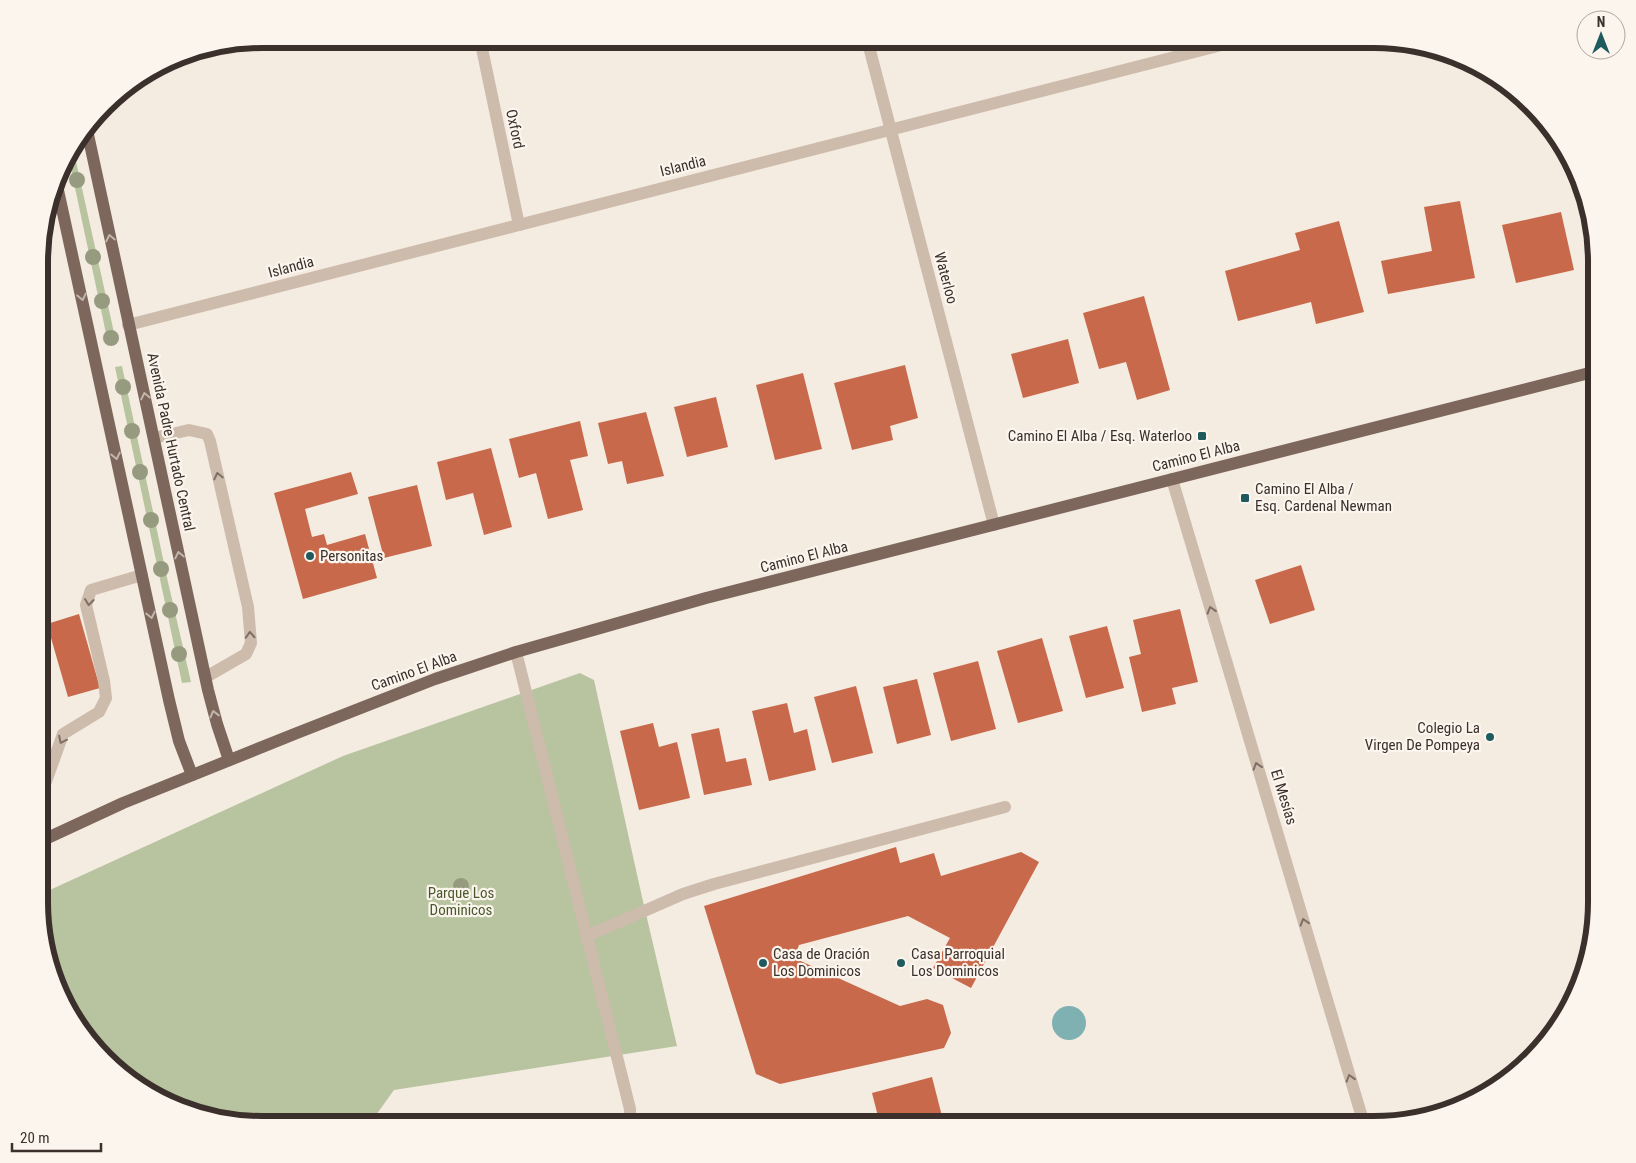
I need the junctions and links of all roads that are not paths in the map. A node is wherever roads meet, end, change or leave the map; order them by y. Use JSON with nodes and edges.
{"nodes":[{"id":1,"x":482,"y":48,"type":"edge"},
{"id":2,"x":869,"y":48,"type":"edge"},
{"id":3,"x":1197,"y":48,"type":"edge"},
{"id":4,"x":890,"y":130,"type":"junction"},
{"id":5,"x":88,"y":136,"type":"edge"},
{"id":6,"x":59,"y":193,"type":"edge"},
{"id":7,"x":519,"y":225,"type":"junction"},
{"id":8,"x":128,"y":325,"type":"junction"},
{"id":9,"x":1589,"y":373,"type":"edge"},
{"id":10,"x":154,"y":438,"type":"junction"},
{"id":11,"x":1172,"y":479,"type":"junction"},
{"id":12,"x":994,"y":525,"type":"junction"},
{"id":13,"x":142,"y":575,"type":"junction"},
{"id":14,"x":516,"y":652,"type":"junction"},
{"id":15,"x":206,"y":677,"type":"junction"},
{"id":16,"x":229,"y":760,"type":"junction"},
{"id":17,"x":48,"y":775,"type":"edge"},
{"id":18,"x":192,"y":775,"type":"junction"},
{"id":19,"x":1005,"y":807,"type":"dead end"},
{"id":20,"x":48,"y":838,"type":"edge"},
{"id":21,"x":587,"y":936,"type":"junction"},
{"id":22,"x":630,"y":1116,"type":"edge"},
{"id":23,"x":1362,"y":1116,"type":"edge"}],
"edges":[{"from":1,"to":7,"type":"street","name":"Oxford"},
{"from":2,"to":4,"type":"street","name":"Waterloo"},
{"from":3,"to":4,"type":"street","name":"Islandia"},
{"from":4,"to":7,"type":"street","name":"Islandia"},
{"from":4,"to":12,"type":"street","name":"Waterloo"},
{"from":8,"to":5,"type":"main road","name":"Avenida Padre Hurtado Central","one_way":true},
{"from":6,"to":13,"type":"main road","one_way":true},
{"from":7,"to":8,"type":"street","name":"Islandia"},
{"from":10,"to":8,"type":"main road","name":"Avenida Padre Hurtado Central","one_way":true},
{"from":9,"to":11,"type":"main road","name":"Camino El Alba"},
{"from":15,"to":10,"type":"main road","name":"Avenida Padre Hurtado Central","one_way":true},
{"from":15,"to":10,"type":"street","one_way":true},
{"from":11,"to":12,"type":"main road","name":"Camino El Alba"},
{"from":23,"to":11,"type":"street","name":"El Mesías","one_way":true},
{"from":12,"to":14,"type":"main road","name":"Camino El Alba"},
{"from":13,"to":17,"type":"street","one_way":true},
{"from":13,"to":18,"type":"main road","one_way":true},
{"from":14,"to":16,"type":"main road","name":"Camino El Alba"},
{"from":14,"to":21,"type":"street"},
{"from":16,"to":15,"type":"main road","name":"Avenida Padre Hurtado Central","one_way":true},
{"from":16,"to":18,"type":"main road","name":"Camino El Alba"},
{"from":18,"to":20,"type":"main road","name":"Camino El Alba"},
{"from":19,"to":21,"type":"street"},
{"from":21,"to":22,"type":"street"}]}
